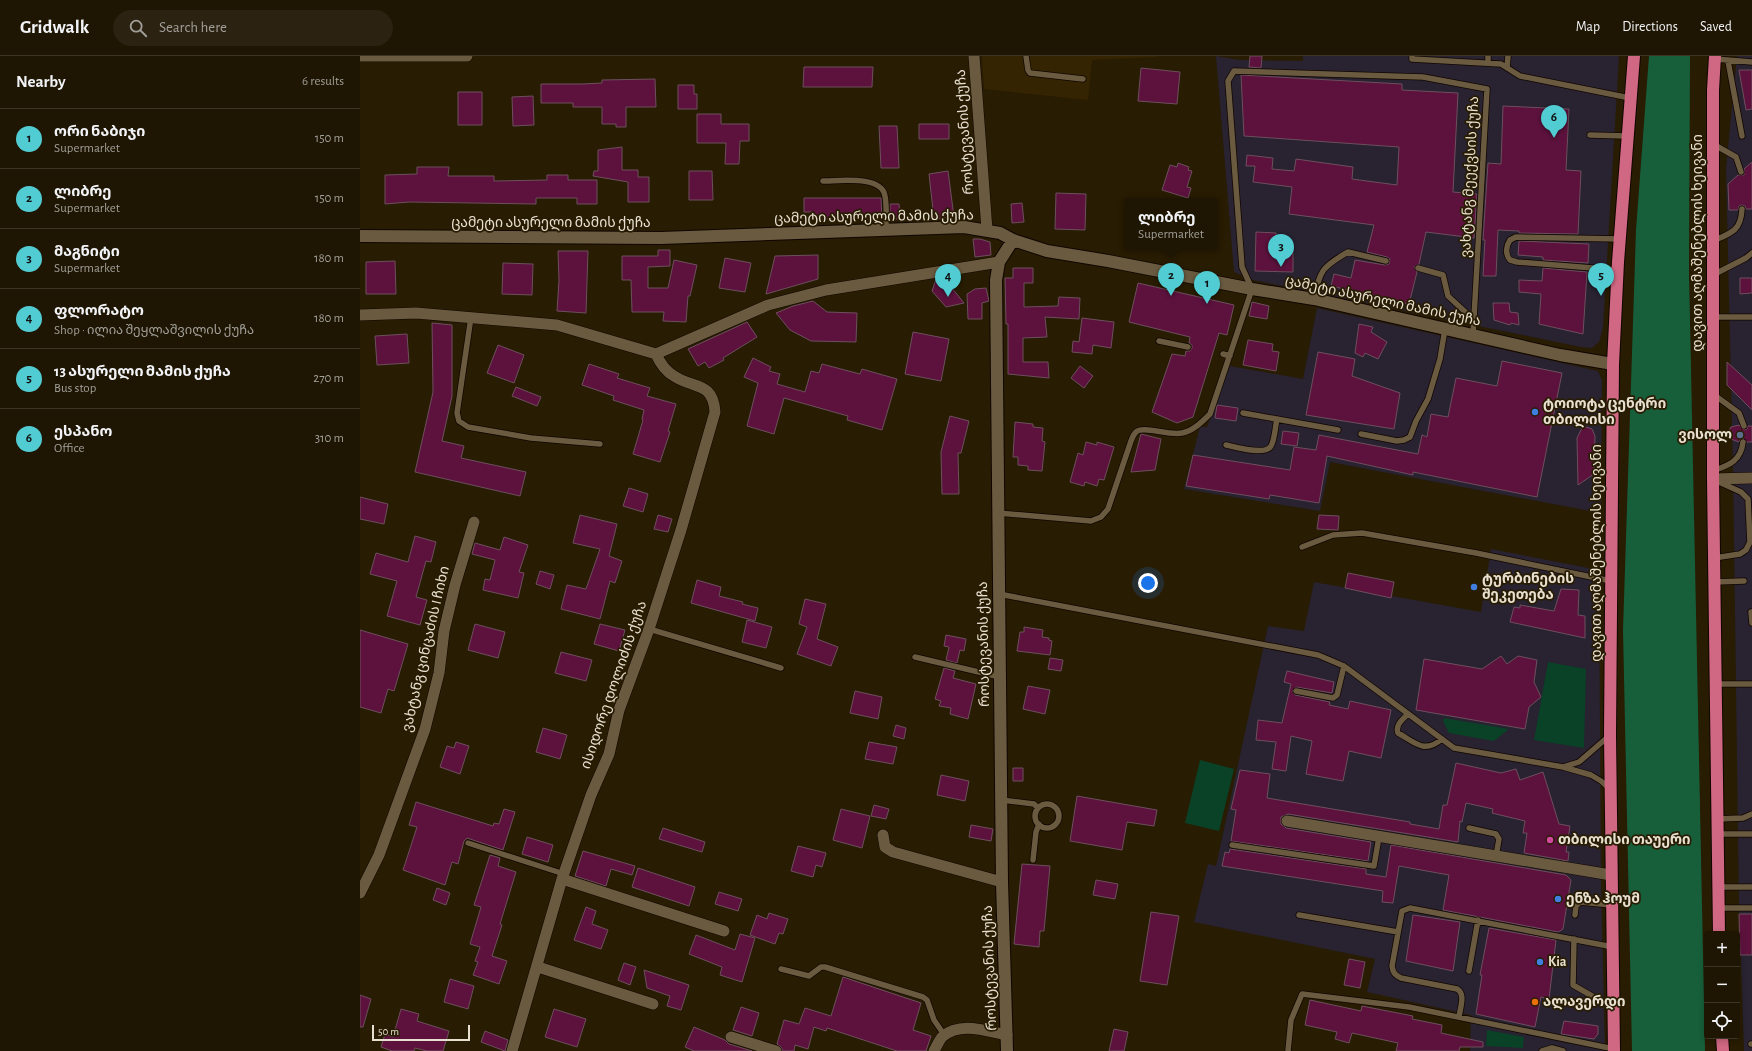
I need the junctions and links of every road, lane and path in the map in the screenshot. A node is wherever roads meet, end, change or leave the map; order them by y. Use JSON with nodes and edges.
{"nodes":[{"id":1,"x":360,"y":56,"type":"edge"},
{"id":2,"x":467,"y":56,"type":"edge"},
{"id":3,"x":974,"y":56,"type":"edge"},
{"id":4,"x":1026,"y":56,"type":"edge"},
{"id":5,"x":1412,"y":56,"type":"edge"},
{"id":6,"x":1508,"y":56,"type":"edge"},
{"id":7,"x":1634,"y":56,"type":"edge"},
{"id":8,"x":1744,"y":56,"type":"edge"},
{"id":9,"x":1715,"y":58,"type":"edge"},
{"id":10,"x":1454,"y":59,"type":"edge"},
{"id":11,"x":1488,"y":59,"type":"edge"},
{"id":12,"x":1728,"y":60,"type":"junction"},
{"id":13,"x":1741,"y":62,"type":"junction"},
{"id":14,"x":1752,"y":62,"type":"edge"},
{"id":15,"x":1507,"y":68,"type":"junction"},
{"id":16,"x":1083,"y":79,"type":"dead end"},
{"id":17,"x":1631,"y":98,"type":"junction"},
{"id":18,"x":1590,"y":135,"type":"dead end"},
{"id":19,"x":1628,"y":136,"type":"junction"},
{"id":20,"x":1742,"y":136,"type":"dead end"},
{"id":21,"x":1713,"y":144,"type":"junction"},
{"id":22,"x":1741,"y":172,"type":"dead end"},
{"id":23,"x":823,"y":181,"type":"dead end"},
{"id":24,"x":1742,"y":209,"type":"dead end"},
{"id":25,"x":886,"y":230,"type":"junction"},
{"id":26,"x":987,"y":230,"type":"junction"},
{"id":27,"x":360,"y":236,"type":"edge"},
{"id":28,"x":1620,"y":239,"type":"junction"},
{"id":29,"x":1013,"y":240,"type":"junction"},
{"id":30,"x":1713,"y":241,"type":"junction"},
{"id":31,"x":1752,"y":253,"type":"edge"},
{"id":32,"x":1749,"y":258,"type":"edge"},
{"id":33,"x":1386,"y":261,"type":"dead end"},
{"id":34,"x":998,"y":262,"type":"junction"},
{"id":35,"x":1418,"y":268,"type":"dead end"},
{"id":36,"x":1618,"y":270,"type":"junction"},
{"id":37,"x":1713,"y":275,"type":"junction"},
{"id":38,"x":1252,"y":289,"type":"junction"},
{"id":39,"x":1314,"y":299,"type":"junction"},
{"id":40,"x":360,"y":315,"type":"edge"},
{"id":41,"x":471,"y":317,"type":"junction"},
{"id":42,"x":1713,"y":317,"type":"junction"},
{"id":43,"x":1752,"y":317,"type":"edge"},
{"id":44,"x":1474,"y":320,"type":"junction"},
{"id":45,"x":1445,"y":329,"type":"junction"},
{"id":46,"x":1473,"y":336,"type":"junction"},
{"id":47,"x":1160,"y":341,"type":"dead end"},
{"id":48,"x":1188,"y":347,"type":"dead end"},
{"id":49,"x":656,"y":354,"type":"junction"},
{"id":50,"x":1223,"y":354,"type":"dead end"},
{"id":51,"x":1230,"y":356,"type":"junction"},
{"id":52,"x":1613,"y":364,"type":"junction"},
{"id":53,"x":1713,"y":394,"type":"junction"},
{"id":54,"x":1243,"y":413,"type":"dead end"},
{"id":55,"x":1277,"y":418,"type":"junction"},
{"id":56,"x":1744,"y":426,"type":"dead end"},
{"id":57,"x":1338,"y":430,"type":"dead end"},
{"id":58,"x":1361,"y":434,"type":"dead end"},
{"id":59,"x":1744,"y":442,"type":"dead end"},
{"id":60,"x":600,"y":444,"type":"dead end"},
{"id":61,"x":1226,"y":446,"type":"dead end"},
{"id":62,"x":1713,"y":475,"type":"junction"},
{"id":63,"x":1752,"y":478,"type":"edge"},
{"id":64,"x":998,"y":513,"type":"junction"},
{"id":65,"x":474,"y":522,"type":"dead end"},
{"id":66,"x":1302,"y":547,"type":"dead end"},
{"id":67,"x":1714,"y":558,"type":"junction"},
{"id":68,"x":1611,"y":581,"type":"junction"},
{"id":69,"x":1744,"y":581,"type":"dead end"},
{"id":70,"x":1714,"y":582,"type":"junction"},
{"id":71,"x":999,"y":594,"type":"junction"},
{"id":72,"x":1752,"y":612,"type":"edge"},
{"id":73,"x":1752,"y":623,"type":"edge"},
{"id":74,"x":649,"y":629,"type":"junction"},
{"id":75,"x":915,"y":657,"type":"dead end"},
{"id":76,"x":1344,"y":666,"type":"junction"},
{"id":77,"x":781,"y":668,"type":"dead end"},
{"id":78,"x":1000,"y":677,"type":"junction"},
{"id":79,"x":1715,"y":684,"type":"junction"},
{"id":80,"x":1752,"y":684,"type":"edge"},
{"id":81,"x":1296,"y":691,"type":"dead end"},
{"id":82,"x":1408,"y":714,"type":"junction"},
{"id":83,"x":1610,"y":736,"type":"junction"},
{"id":84,"x":1442,"y":738,"type":"junction"},
{"id":85,"x":1563,"y":767,"type":"junction"},
{"id":86,"x":1610,"y":790,"type":"junction"},
{"id":87,"x":1001,"y":800,"type":"junction"},
{"id":88,"x":1038,"y":808,"type":"junction"},
{"id":89,"x":1752,"y":814,"type":"edge"},
{"id":90,"x":1717,"y":819,"type":"junction"},
{"id":91,"x":1287,"y":821,"type":"dead end"},
{"id":92,"x":1039,"y":824,"type":"junction"},
{"id":93,"x":1469,"y":828,"type":"dead end"},
{"id":94,"x":1717,"y":834,"type":"junction"},
{"id":95,"x":1752,"y":834,"type":"edge"},
{"id":96,"x":883,"y":835,"type":"dead end"},
{"id":97,"x":1379,"y":837,"type":"junction"},
{"id":98,"x":468,"y":843,"type":"dead end"},
{"id":99,"x":1232,"y":845,"type":"dead end"},
{"id":100,"x":1496,"y":856,"type":"junction"},
{"id":101,"x":1033,"y":860,"type":"dead end"},
{"id":102,"x":1611,"y":875,"type":"junction"},
{"id":103,"x":563,"y":877,"type":"junction"},
{"id":104,"x":1002,"y":882,"type":"junction"},
{"id":105,"x":1718,"y":887,"type":"junction"},
{"id":106,"x":1752,"y":887,"type":"edge"},
{"id":107,"x":360,"y":893,"type":"edge"},
{"id":108,"x":1612,"y":905,"type":"junction"},
{"id":109,"x":1718,"y":908,"type":"junction"},
{"id":110,"x":1752,"y":908,"type":"edge"},
{"id":111,"x":1299,"y":915,"type":"dead end"},
{"id":112,"x":1575,"y":916,"type":"dead end"},
{"id":113,"x":1478,"y":920,"type":"junction"},
{"id":114,"x":724,"y":931,"type":"dead end"},
{"id":115,"x":1719,"y":931,"type":"edge"},
{"id":116,"x":1398,"y":932,"type":"junction"},
{"id":117,"x":1574,"y":939,"type":"junction"},
{"id":118,"x":1612,"y":947,"type":"junction"},
{"id":119,"x":538,"y":967,"type":"junction"},
{"id":120,"x":781,"y":969,"type":"dead end"},
{"id":121,"x":1469,"y":971,"type":"dead end"},
{"id":122,"x":653,"y":1004,"type":"dead end"},
{"id":123,"x":1613,"y":1008,"type":"junction"},
{"id":124,"x":1459,"y":1017,"type":"junction"},
{"id":125,"x":945,"y":1036,"type":"junction"},
{"id":126,"x":1006,"y":1036,"type":"junction"},
{"id":127,"x":731,"y":1037,"type":"dead end"},
{"id":128,"x":1722,"y":1039,"type":"edge"},
{"id":129,"x":1614,"y":1050,"type":"edge"},
{"id":130,"x":512,"y":1051,"type":"edge"},
{"id":131,"x":776,"y":1051,"type":"edge"},
{"id":132,"x":934,"y":1051,"type":"edge"},
{"id":133,"x":1008,"y":1051,"type":"edge"},
{"id":134,"x":1288,"y":1051,"type":"edge"},
{"id":135,"x":1542,"y":1051,"type":"edge"},
{"id":136,"x":1563,"y":1051,"type":"edge"},
{"id":137,"x":1723,"y":1051,"type":"edge"}],
"edges":[{"from":1,"to":2,"type":"street"},
{"from":3,"to":26,"type":"street","name":"როსტევანის ქუჩა"},
{"from":4,"to":16,"type":"lane"},
{"from":5,"to":10,"type":"lane"},
{"from":6,"to":15,"type":"lane"},
{"from":7,"to":17,"type":"highway","name":"დავით აღმაშენებლის ხეივანი"},
{"from":8,"to":13,"type":"lane"},
{"from":9,"to":12,"type":"lane"},
{"from":9,"to":21,"type":"highway","name":"დავით აღმაშენებლის ხეივანი"},
{"from":10,"to":11,"type":"lane"},
{"from":11,"to":15,"type":"lane"},
{"from":12,"to":13,"type":"lane"},
{"from":12,"to":20,"type":"lane"},
{"from":13,"to":14,"type":"lane"},
{"from":15,"to":17,"type":"lane"},
{"from":17,"to":19,"type":"highway","name":"დავით აღმაშენებლის ხეივანი"},
{"from":18,"to":19,"type":"lane"},
{"from":19,"to":28,"type":"highway","name":"დავით აღმაშენებლის ხეივანი"},
{"from":21,"to":22,"type":"lane"},
{"from":21,"to":30,"type":"highway","name":"დავით აღმაშენებლის ხეივანი"},
{"from":23,"to":25,"type":"lane"},
{"from":24,"to":30,"type":"lane"},
{"from":25,"to":26,"type":"street","name":"ცამეტი ასურელი მამის ქუჩა"},
{"from":25,"to":27,"type":"street","name":"ცამეტი ასურელი მამის ქუჩა"},
{"from":26,"to":29,"type":"street","name":"ცამეტი ასურელი მამის ქუჩა"},
{"from":28,"to":36,"type":"highway","name":"დავით აღმაშენებლის ხეივანი"},
{"from":28,"to":36,"type":"lane"},
{"from":29,"to":34,"type":"street","name":"როსტევანის ქუჩა"},
{"from":29,"to":38,"type":"street","name":"ცამეტი ასურელი მამის ქუჩა"},
{"from":30,"to":37,"type":"highway","name":"დავით აღმაშენებლის ხეივანი"},
{"from":31,"to":32,"type":"lane"},
{"from":32,"to":37,"type":"lane"},
{"from":33,"to":39,"type":"lane"},
{"from":34,"to":49,"type":"street"},
{"from":34,"to":64,"type":"street","name":"როსტევანის ქუჩა"},
{"from":35,"to":44,"type":"lane"},
{"from":36,"to":52,"type":"highway","name":"დავით აღმაშენებლის ხეივანი"},
{"from":37,"to":42,"type":"highway","name":"დავით აღმაშენებლის ხეივანი"},
{"from":38,"to":39,"type":"street","name":"ცამეტი ასურელი მამის ქუჩა"},
{"from":38,"to":44,"type":"lane","name":"ვახტანგ მეექვსის ქუჩა"},
{"from":38,"to":51,"type":"lane"},
{"from":39,"to":45,"type":"street","name":"ცამეტი ასურელი მამის ქუჩა"},
{"from":40,"to":41,"type":"street"},
{"from":41,"to":49,"type":"street"},
{"from":41,"to":60,"type":"lane"},
{"from":42,"to":43,"type":"lane"},
{"from":42,"to":53,"type":"highway","name":"დავით აღმაშენებლის ხეივანი"},
{"from":44,"to":46,"type":"lane","name":"ვახტანგ მეექვსის ქუჩა"},
{"from":45,"to":46,"type":"street","name":"ცამეტი ასურელი მამის ქუჩა"},
{"from":45,"to":58,"type":"lane"},
{"from":46,"to":52,"type":"street","name":"ცამეტი ასურელი მამის ქუჩა"},
{"from":47,"to":48,"type":"lane"},
{"from":49,"to":74,"type":"street","name":"ისიდორე დოლიძის ქუჩა"},
{"from":50,"to":51,"type":"lane"},
{"from":51,"to":64,"type":"lane"},
{"from":52,"to":68,"type":"highway","name":"დავით აღმაშენებლის ხეივანი"},
{"from":53,"to":56,"type":"lane"},
{"from":53,"to":62,"type":"highway","name":"დავით აღმაშენებლის ხეივანი"},
{"from":54,"to":55,"type":"lane"},
{"from":55,"to":57,"type":"lane"},
{"from":55,"to":61,"type":"lane"},
{"from":59,"to":62,"type":"lane"},
{"from":62,"to":63,"type":"street"},
{"from":62,"to":67,"type":"highway","name":"დავით აღმაშენებლის ხეივანი"},
{"from":62,"to":67,"type":"lane"},
{"from":64,"to":71,"type":"street","name":"როსტევანის ქუჩა"},
{"from":65,"to":107,"type":"street","name":"ვახტანგ ცინცაძის I ჩიხი"},
{"from":66,"to":68,"type":"lane"},
{"from":67,"to":70,"type":"highway","name":"დავით აღმაშენებლის ხეივანი"},
{"from":68,"to":83,"type":"highway","name":"დავით აღმაშენებლის ხეივანი"},
{"from":69,"to":70,"type":"lane"},
{"from":70,"to":79,"type":"highway","name":"დავით აღმაშენებლის ხეივანი"},
{"from":71,"to":76,"type":"lane"},
{"from":71,"to":78,"type":"street","name":"როსტევანის ქუჩა"},
{"from":72,"to":73,"type":"lane"},
{"from":74,"to":77,"type":"lane"},
{"from":74,"to":103,"type":"street","name":"ისიდორე დოლიძის ქუჩა"},
{"from":75,"to":78,"type":"lane"},
{"from":76,"to":81,"type":"lane"},
{"from":76,"to":82,"type":"lane"},
{"from":78,"to":87,"type":"street","name":"როსტევანის ქუჩა"},
{"from":79,"to":80,"type":"lane"},
{"from":79,"to":90,"type":"highway","name":"დავით აღმაშენებლის ხეივანი"},
{"from":82,"to":84,"type":"lane"},
{"from":82,"to":84,"type":"lane"},
{"from":83,"to":85,"type":"lane"},
{"from":83,"to":86,"type":"highway","name":"დავით აღმაშენებლის ხეივანი"},
{"from":84,"to":85,"type":"lane"},
{"from":85,"to":86,"type":"lane"},
{"from":86,"to":102,"type":"highway","name":"დავით აღმაშენებლის ხეივანი"},
{"from":87,"to":88,"type":"lane"},
{"from":87,"to":104,"type":"street","name":"როსტევანის ქუჩა"},
{"from":88,"to":92,"type":"lane"},
{"from":88,"to":92,"type":"lane"},
{"from":89,"to":90,"type":"lane"},
{"from":90,"to":94,"type":"highway","name":"დავით აღმაშენებლის ხეივანი"},
{"from":91,"to":97,"type":"street"},
{"from":92,"to":101,"type":"lane"},
{"from":93,"to":100,"type":"lane"},
{"from":94,"to":95,"type":"lane"},
{"from":94,"to":105,"type":"highway","name":"დავით აღმაშენებლის ხეივანი"},
{"from":96,"to":104,"type":"street"},
{"from":97,"to":99,"type":"lane"},
{"from":97,"to":100,"type":"street"},
{"from":98,"to":103,"type":"lane"},
{"from":100,"to":102,"type":"street"},
{"from":102,"to":108,"type":"highway","name":"დავით აღმაშენებლის ხეივანი"},
{"from":103,"to":114,"type":"street"},
{"from":103,"to":119,"type":"street","name":"ისიდორე დოლიძის ქუჩა"},
{"from":104,"to":126,"type":"street","name":"როსტევანის ქუჩა"},
{"from":105,"to":106,"type":"lane"},
{"from":105,"to":109,"type":"highway","name":"დავით აღმაშენებლის ხეივანი"},
{"from":108,"to":112,"type":"lane"},
{"from":108,"to":118,"type":"highway","name":"დავით აღმაშენებლის ხეივანი"},
{"from":109,"to":110,"type":"lane"},
{"from":109,"to":115,"type":"highway","name":"დავით აღმაშენებლის ხეივანი"},
{"from":111,"to":116,"type":"lane"},
{"from":113,"to":116,"type":"lane"},
{"from":113,"to":117,"type":"lane"},
{"from":113,"to":121,"type":"lane"},
{"from":116,"to":124,"type":"lane"},
{"from":117,"to":118,"type":"lane"},
{"from":117,"to":123,"type":"lane"},
{"from":118,"to":123,"type":"highway","name":"დავით აღმაშენებლის ხეივანი"},
{"from":119,"to":122,"type":"street"},
{"from":119,"to":130,"type":"street","name":"ისიდორე დოლიძის ქუჩა"},
{"from":120,"to":125,"type":"lane"},
{"from":123,"to":129,"type":"highway","name":"დავით აღმაშენებლის ხეივანი"},
{"from":124,"to":129,"type":"lane"},
{"from":124,"to":134,"type":"lane"},
{"from":125,"to":126,"type":"street"},
{"from":125,"to":132,"type":"street"},
{"from":126,"to":133,"type":"street","name":"როსტევანის ქუჩა"},
{"from":127,"to":131,"type":"street"},
{"from":128,"to":137,"type":"highway"},
{"from":135,"to":136,"type":"lane"}]}
